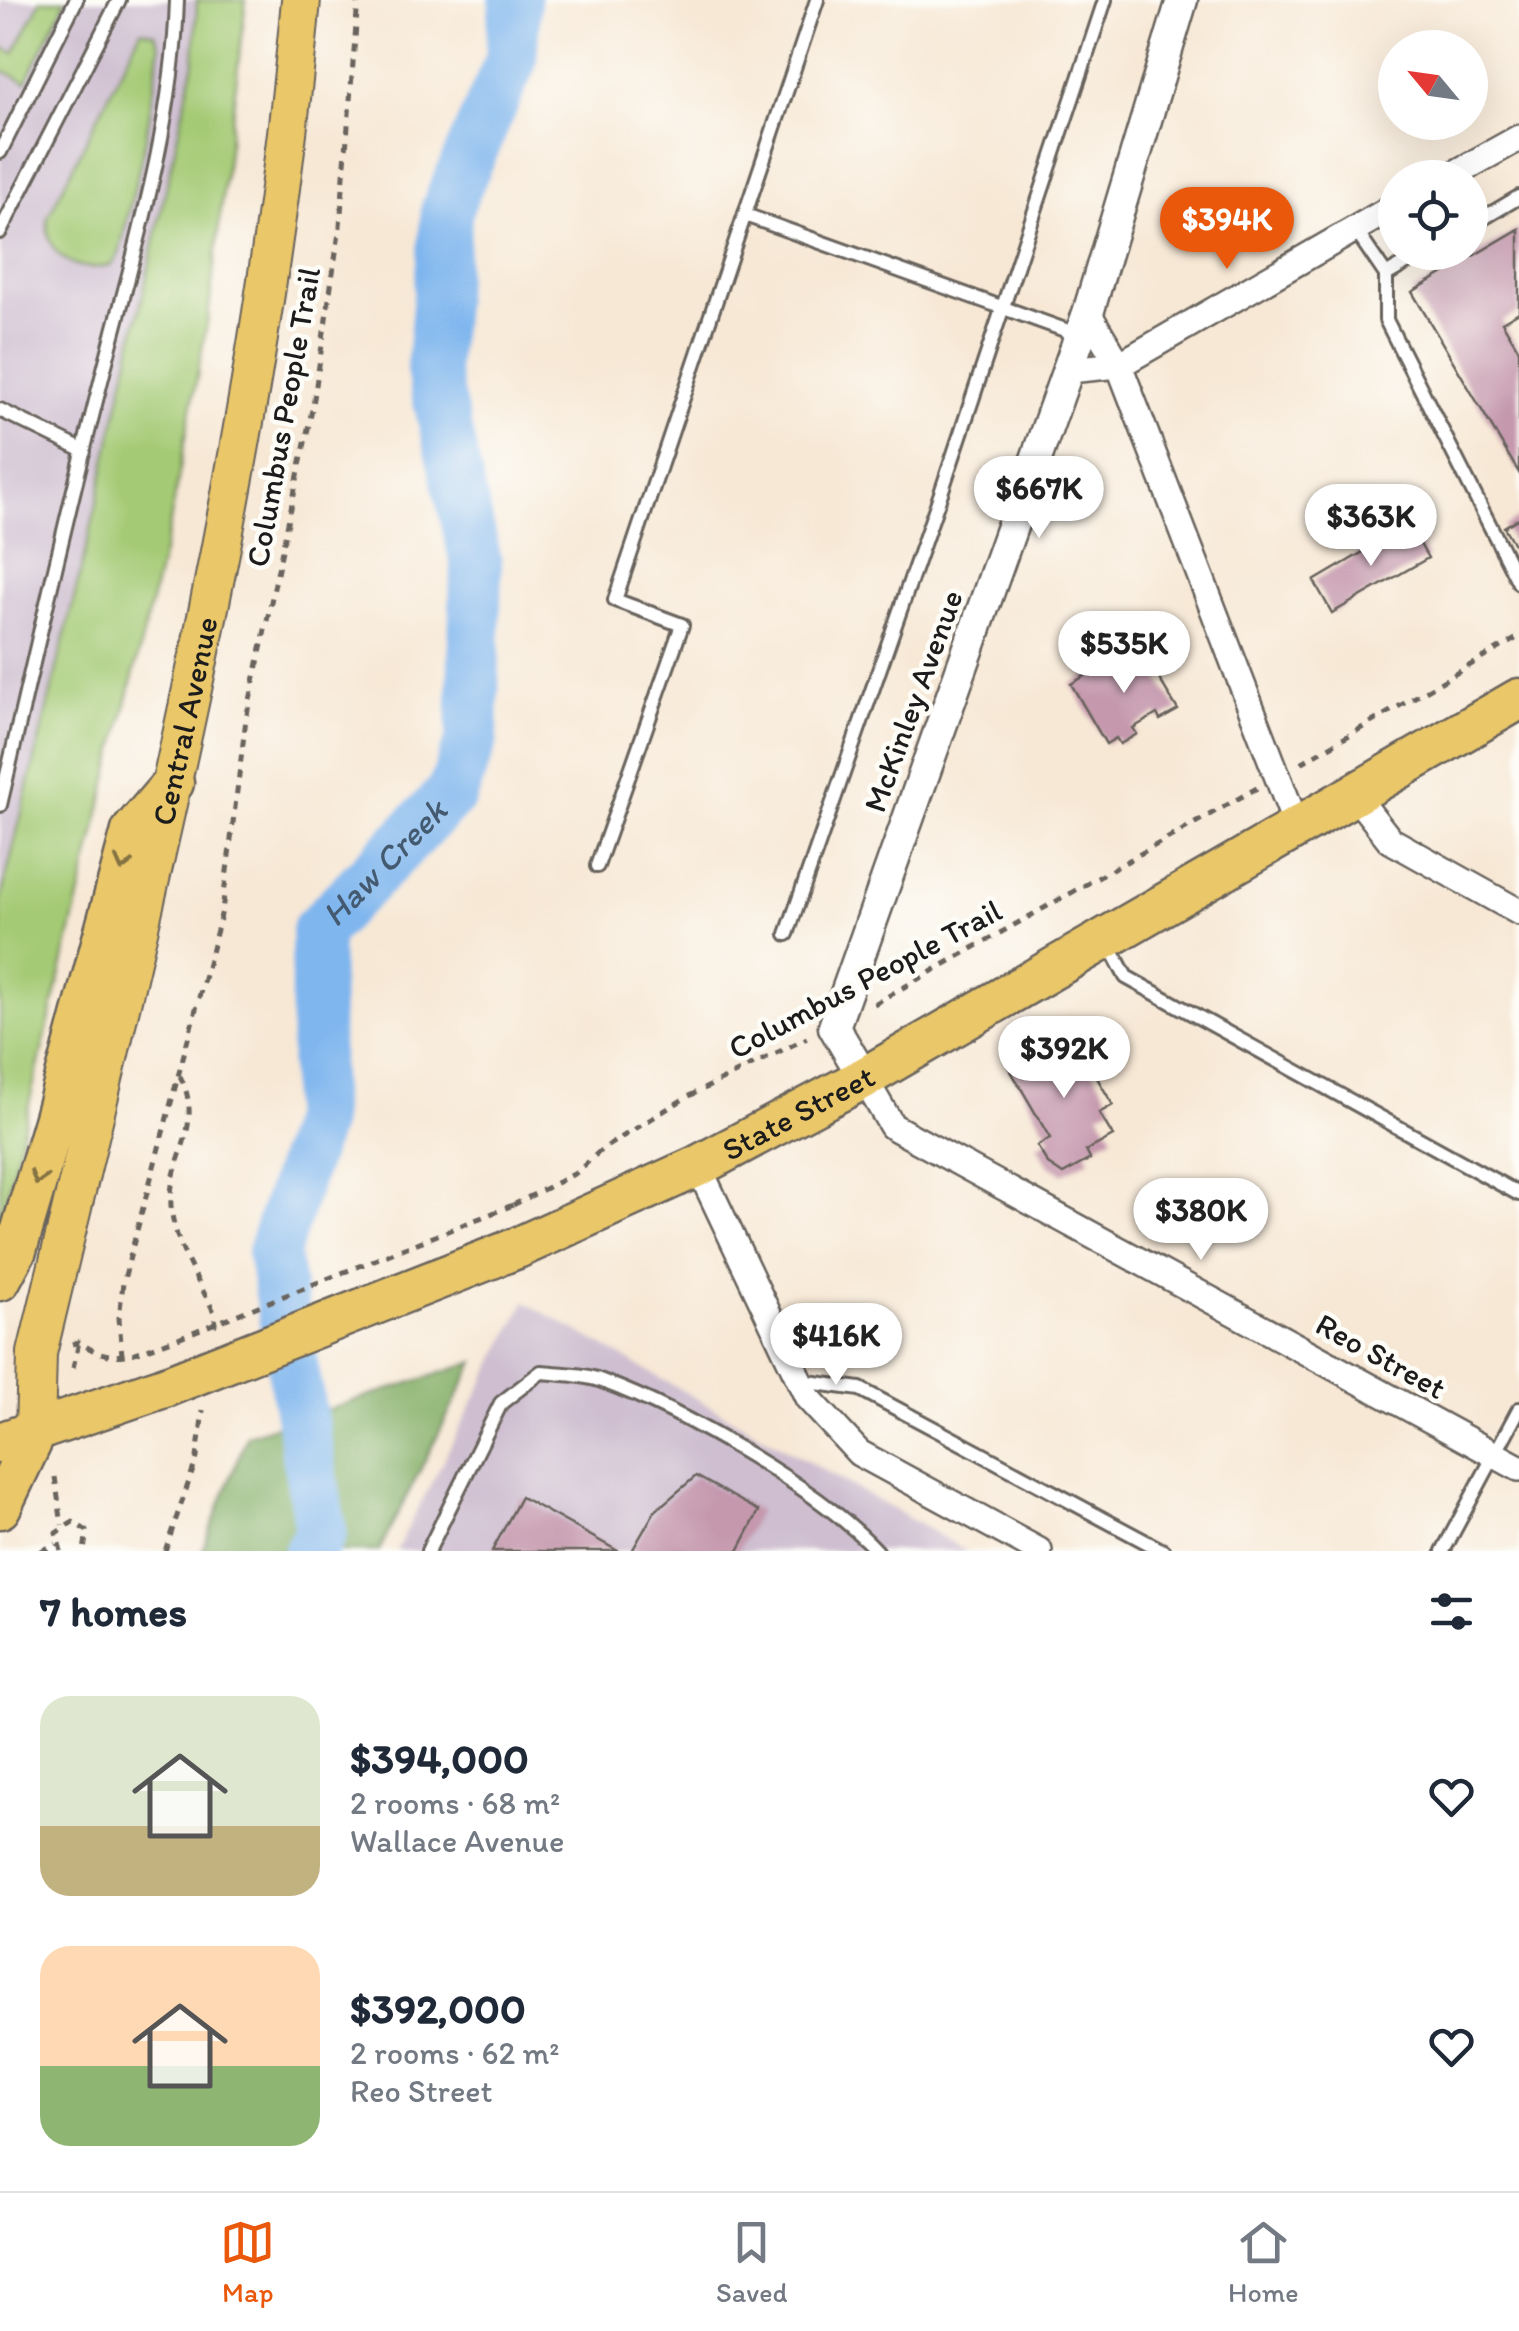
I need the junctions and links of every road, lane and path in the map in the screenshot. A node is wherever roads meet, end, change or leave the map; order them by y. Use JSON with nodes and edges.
{"nodes":[{"id":1,"x":76,"y":0,"type":"edge"},
{"id":2,"x":119,"y":0,"type":"edge"},
{"id":3,"x":177,"y":0,"type":"edge"},
{"id":4,"x":300,"y":0,"type":"edge"},
{"id":5,"x":358,"y":0,"type":"edge"},
{"id":6,"x":817,"y":0,"type":"edge"},
{"id":7,"x":1105,"y":0,"type":"edge"},
{"id":8,"x":1182,"y":0,"type":"edge"},
{"id":9,"x":1519,"y":138,"type":"edge"},
{"id":10,"x":0,"y":152,"type":"edge"},
{"id":11,"x":1480,"y":160,"type":"edge"},
{"id":12,"x":1519,"y":197,"type":"edge"},
{"id":13,"x":1378,"y":215,"type":"edge"},
{"id":14,"x":1488,"y":215,"type":"edge"},
{"id":15,"x":748,"y":216,"type":"junction"},
{"id":16,"x":1354,"y":228,"type":"junction"},
{"id":17,"x":0,"y":232,"type":"edge"},
{"id":18,"x":1394,"y":270,"type":"edge"},
{"id":19,"x":1386,"y":275,"type":"junction"},
{"id":20,"x":1002,"y":308,"type":"junction"},
{"id":21,"x":1084,"y":324,"type":"junction"},
{"id":22,"x":1120,"y":366,"type":"junction"},
{"id":23,"x":1068,"y":370,"type":"junction"},
{"id":24,"x":0,"y":410,"type":"edge"},
{"id":25,"x":84,"y":451,"type":"junction"},
{"id":26,"x":1519,"y":583,"type":"edge"},
{"id":27,"x":1519,"y":636,"type":"edge"},
{"id":28,"x":1519,"y":699,"type":"edge"},
{"id":29,"x":1276,"y":777,"type":"junction"},
{"id":30,"x":173,"y":783,"type":"junction"},
{"id":31,"x":1354,"y":794,"type":"junction"},
{"id":32,"x":0,"y":805,"type":"edge"},
{"id":33,"x":1297,"y":827,"type":"junction"},
{"id":34,"x":597,"y":866,"type":"dead end"},
{"id":35,"x":1519,"y":912,"type":"edge"},
{"id":36,"x":788,"y":934,"type":"dead end"},
{"id":37,"x":1105,"y":938,"type":"junction"},
{"id":38,"x":834,"y":1027,"type":"junction"},
{"id":39,"x":179,"y":1074,"type":"junction"},
{"id":40,"x":864,"y":1078,"type":"junction"},
{"id":41,"x":698,"y":1166,"type":"junction"},
{"id":42,"x":1519,"y":1194,"type":"edge"},
{"id":43,"x":0,"y":1280,"type":"edge"},
{"id":44,"x":214,"y":1334,"type":"dead end"},
{"id":45,"x":800,"y":1380,"type":"junction"},
{"id":46,"x":204,"y":1404,"type":"dead end"},
{"id":47,"x":1519,"y":1409,"type":"edge"},
{"id":48,"x":18,"y":1438,"type":"edge"},
{"id":49,"x":1495,"y":1455,"type":"junction"},
{"id":50,"x":1519,"y":1468,"type":"edge"},
{"id":51,"x":0,"y":1508,"type":"edge"},
{"id":52,"x":56,"y":1544,"type":"junction"},
{"id":53,"x":40,"y":1551,"type":"edge"},
{"id":54,"x":60,"y":1551,"type":"edge"},
{"id":55,"x":84,"y":1551,"type":"edge"},
{"id":56,"x":165,"y":1551,"type":"edge"},
{"id":57,"x":428,"y":1551,"type":"edge"},
{"id":58,"x":878,"y":1551,"type":"edge"},
{"id":59,"x":1039,"y":1551,"type":"edge"},
{"id":60,"x":1162,"y":1551,"type":"edge"},
{"id":61,"x":1442,"y":1551,"type":"edge"}],
"edges":[{"from":1,"to":10,"type":"lane"},
{"from":2,"to":17,"type":"lane"},
{"from":3,"to":25,"type":"lane"},
{"from":4,"to":30,"type":"main road","name":"Central Avenue"},
{"from":5,"to":39,"type":"path","name":"Columbus People Trail"},
{"from":6,"to":15,"type":"lane"},
{"from":7,"to":20,"type":"lane"},
{"from":8,"to":21,"type":"street","name":"McKinley Avenue"},
{"from":9,"to":11,"type":"street"},
{"from":12,"to":14,"type":"lane"},
{"from":13,"to":16,"type":"street"},
{"from":15,"to":20,"type":"lane"},
{"from":15,"to":34,"type":"lane"},
{"from":16,"to":19,"type":"lane"},
{"from":16,"to":22,"type":"street"},
{"from":18,"to":19,"type":"lane"},
{"from":19,"to":26,"type":"lane"},
{"from":20,"to":21,"type":"lane"},
{"from":20,"to":36,"type":"lane"},
{"from":21,"to":22,"type":"street"},
{"from":21,"to":23,"type":"street","name":"McKinley Avenue"},
{"from":22,"to":23,"type":"street"},
{"from":22,"to":29,"type":"street"},
{"from":23,"to":38,"type":"street","name":"McKinley Avenue"},
{"from":24,"to":25,"type":"lane"},
{"from":25,"to":32,"type":"lane"},
{"from":27,"to":29,"type":"path","name":"Columbus People Trail"},
{"from":28,"to":31,"type":"highway","name":"State Street"},
{"from":29,"to":33,"type":"street"},
{"from":29,"to":38,"type":"path","name":"Columbus People Trail"},
{"from":30,"to":43,"type":"highway","one_way":true},
{"from":30,"to":48,"type":"main road","name":"Central Avenue"},
{"from":31,"to":33,"type":"highway","name":"State Street"},
{"from":31,"to":35,"type":"street"},
{"from":33,"to":37,"type":"highway","name":"State Street"},
{"from":37,"to":40,"type":"highway","name":"State Street"},
{"from":37,"to":42,"type":"lane"},
{"from":38,"to":39,"type":"path","name":"Columbus People Trail","bridge":true},
{"from":38,"to":40,"type":"street"},
{"from":39,"to":44,"type":"path","name":"Columbus People Trail"},
{"from":40,"to":41,"type":"highway","name":"State Street"},
{"from":40,"to":49,"type":"street","name":"Reo Street"},
{"from":41,"to":45,"type":"street"},
{"from":41,"to":48,"type":"highway","name":"State Street","bridge":true},
{"from":45,"to":59,"type":"street"},
{"from":45,"to":60,"type":"lane"},
{"from":46,"to":56,"type":"path"},
{"from":47,"to":49,"type":"lane"},
{"from":48,"to":51,"type":"highway"},
{"from":49,"to":50,"type":"street","name":"Reo Street"},
{"from":49,"to":61,"type":"lane"},
{"from":52,"to":53,"type":"path"},
{"from":52,"to":54,"type":"path"},
{"from":52,"to":55,"type":"path"},
{"from":57,"to":58,"type":"lane"}]}
